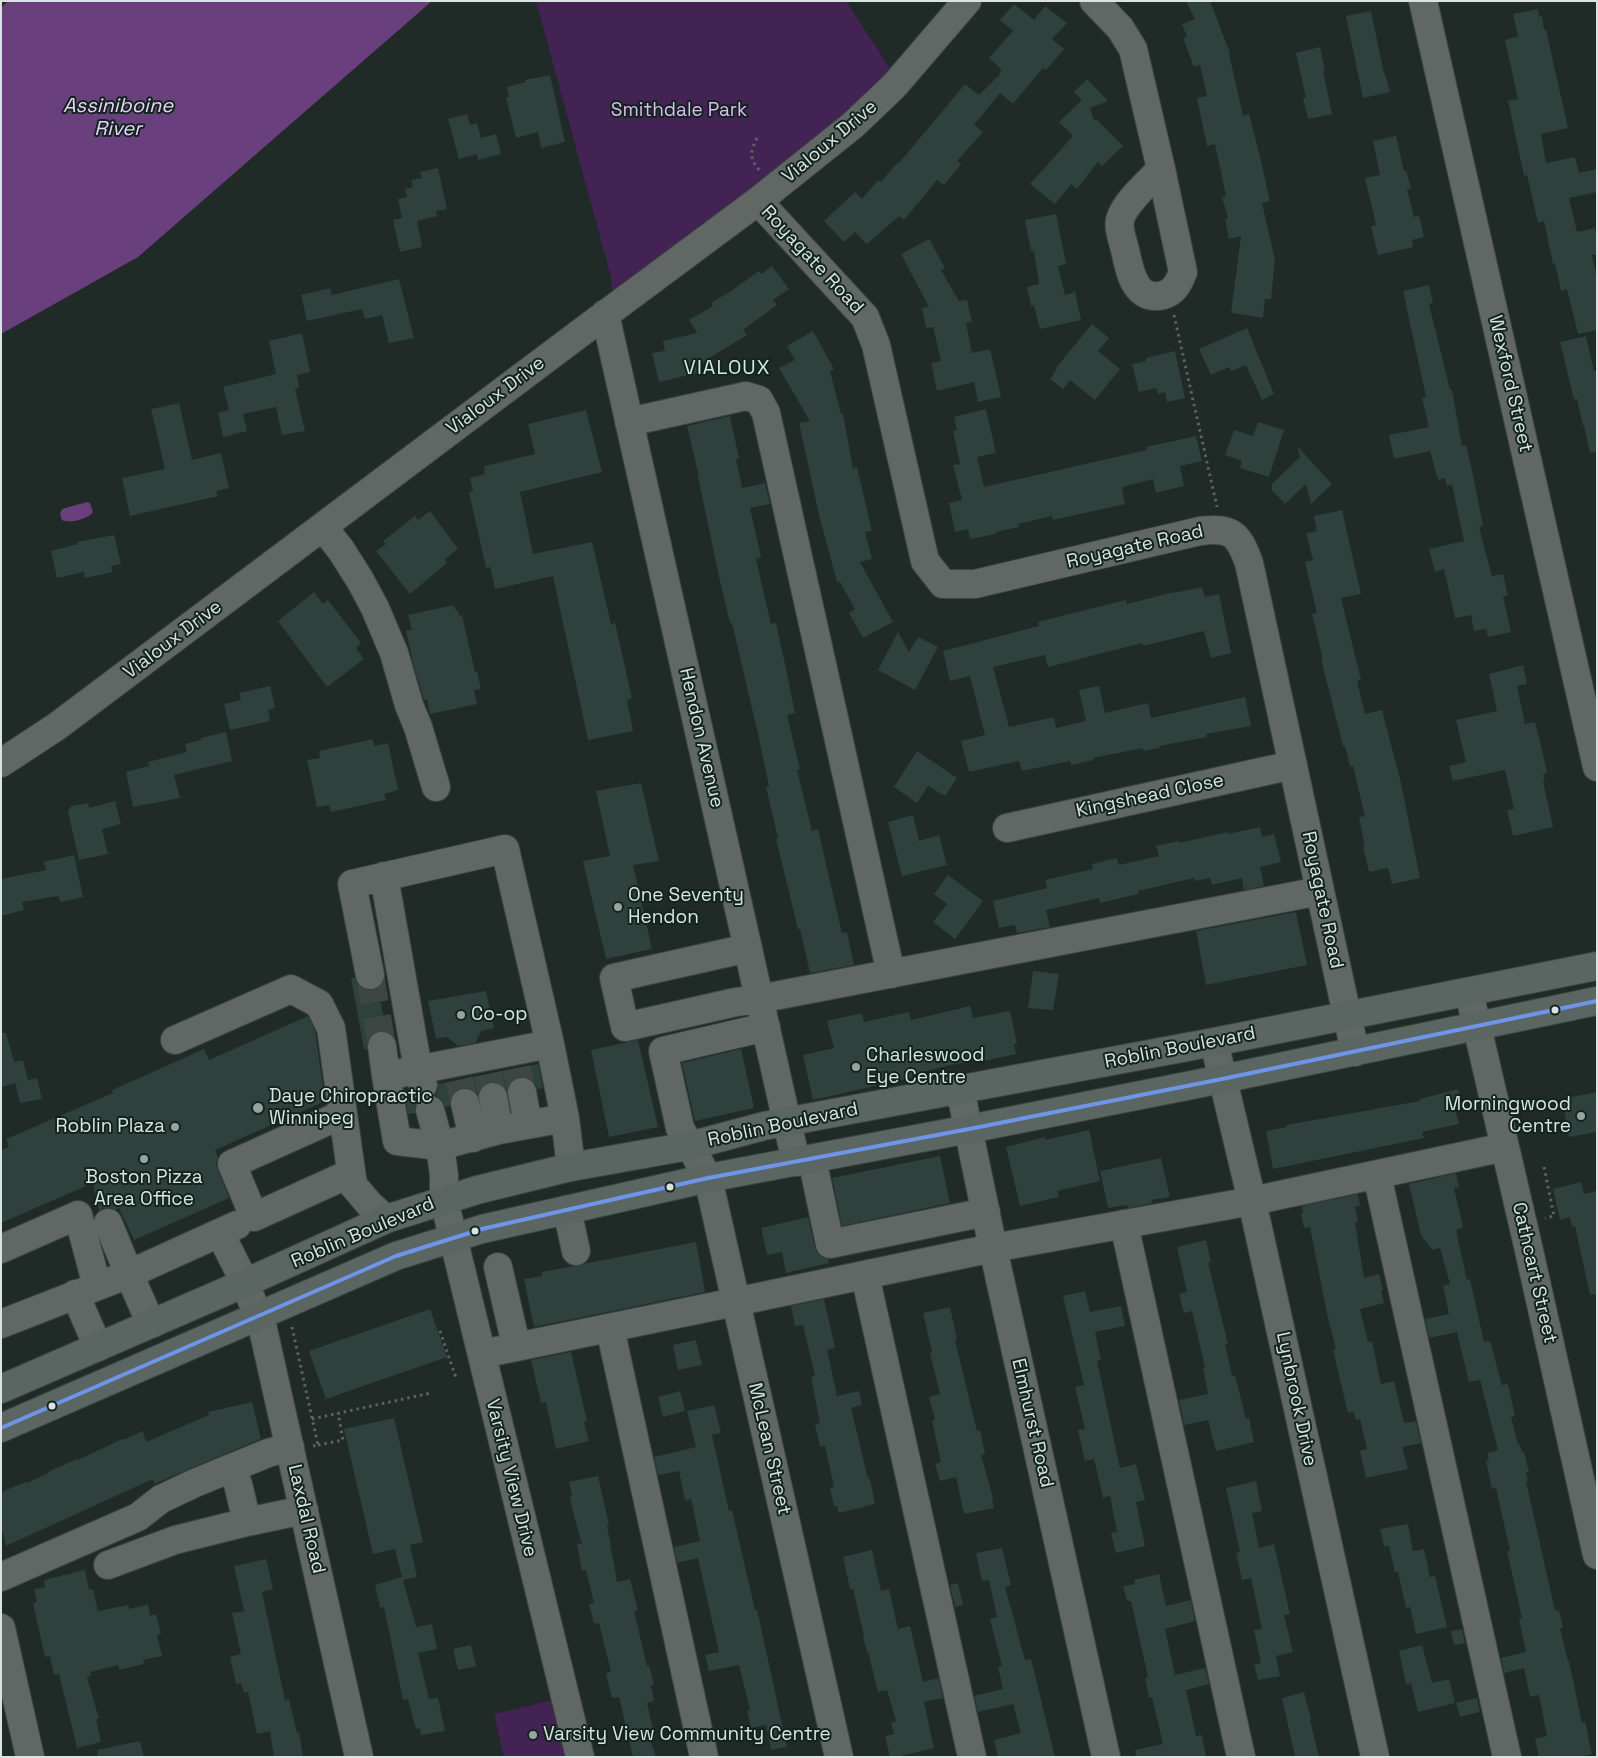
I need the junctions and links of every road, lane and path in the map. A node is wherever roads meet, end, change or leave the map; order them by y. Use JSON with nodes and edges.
{"nodes":[{"id":1,"x":967,"y":1,"type":"edge"},
{"id":2,"x":1094,"y":1,"type":"edge"},
{"id":3,"x":1423,"y":1,"type":"edge"},
{"id":4,"x":757,"y":138,"type":"dead end"},
{"id":5,"x":1161,"y":170,"type":"junction"},
{"id":6,"x":766,"y":195,"type":"junction"},
{"id":7,"x":1169,"y":293,"type":"junction"},
{"id":8,"x":605,"y":314,"type":"junction"},
{"id":9,"x":629,"y":422,"type":"junction"},
{"id":10,"x":323,"y":527,"type":"junction"},
{"id":11,"x":1222,"y":529,"type":"junction"},
{"id":12,"x":1,"y":763,"type":"edge"},
{"id":13,"x":1293,"y":764,"type":"junction"},
{"id":14,"x":1597,"y":767,"type":"edge"},
{"id":15,"x":436,"y":787,"type":"dead end"},
{"id":16,"x":1007,"y":828,"type":"dead end"},
{"id":17,"x":384,"y":876,"type":"junction"},
{"id":18,"x":1320,"y":891,"type":"junction"},
{"id":19,"x":748,"y":948,"type":"junction"},
{"id":20,"x":1597,"y":966,"type":"edge"},
{"id":21,"x":891,"y":974,"type":"junction"},
{"id":22,"x":370,"y":975,"type":"tunnel mouth"},
{"id":23,"x":1468,"y":992,"type":"junction"},
{"id":24,"x":760,"y":999,"type":"junction"},
{"id":25,"x":1597,"y":1001,"type":"edge"},
{"id":26,"x":1347,"y":1016,"type":"junction"},
{"id":27,"x":1476,"y":1026,"type":"junction"},
{"id":28,"x":766,"y":1027,"type":"junction"},
{"id":29,"x":175,"y":1040,"type":"dead end"},
{"id":30,"x":1214,"y":1042,"type":"junction"},
{"id":31,"x":550,"y":1044,"type":"junction"},
{"id":32,"x":382,"y":1046,"type":"tunnel mouth"},
{"id":33,"x":1355,"y":1052,"type":"junction"},
{"id":34,"x":518,"y":1070,"type":"junction"},
{"id":35,"x":386,"y":1076,"type":"junction"},
{"id":36,"x":488,"y":1076,"type":"junction"},
{"id":37,"x":1222,"y":1079,"type":"junction"},
{"id":38,"x":460,"y":1081,"type":"junction"},
{"id":39,"x":424,"y":1088,"type":"junction"},
{"id":40,"x":960,"y":1089,"type":"junction"},
{"id":41,"x":343,"y":1114,"type":"junction"},
{"id":42,"x":565,"y":1118,"type":"junction"},
{"id":43,"x":787,"y":1122,"type":"junction"},
{"id":44,"x":528,"y":1124,"type":"junction"},
{"id":45,"x":969,"y":1129,"type":"junction"},
{"id":46,"x":499,"y":1130,"type":"junction"},
{"id":47,"x":473,"y":1138,"type":"junction"},
{"id":48,"x":440,"y":1146,"type":"junction"},
{"id":49,"x":689,"y":1146,"type":"junction"},
{"id":50,"x":1505,"y":1147,"type":"junction"},
{"id":51,"x":804,"y":1160,"type":"junction"},
{"id":52,"x":571,"y":1167,"type":"junction"},
{"id":53,"x":1544,"y":1167,"type":"dead end"},
{"id":54,"x":352,"y":1173,"type":"junction"},
{"id":55,"x":1377,"y":1174,"type":"junction"},
{"id":56,"x":708,"y":1178,"type":"junction"},
{"id":57,"x":444,"y":1200,"type":"junction"},
{"id":58,"x":1252,"y":1201,"type":"junction"},
{"id":59,"x":567,"y":1210,"type":"junction"},
{"id":60,"x":986,"y":1212,"type":"junction"},
{"id":61,"x":254,"y":1217,"type":"junction"},
{"id":62,"x":386,"y":1219,"type":"junction"},
{"id":63,"x":108,"y":1223,"type":"dead end"},
{"id":64,"x":1124,"y":1224,"type":"junction"},
{"id":65,"x":1523,"y":1224,"type":"junction"},
{"id":66,"x":220,"y":1233,"type":"junction"},
{"id":67,"x":453,"y":1238,"type":"junction"},
{"id":68,"x":993,"y":1248,"type":"junction"},
{"id":69,"x":1,"y":1249,"type":"edge"},
{"id":70,"x":576,"y":1251,"type":"dead end"},
{"id":71,"x":498,"y":1268,"type":"dead end"},
{"id":72,"x":129,"y":1274,"type":"junction"},
{"id":73,"x":866,"y":1274,"type":"junction"},
{"id":74,"x":245,"y":1283,"type":"junction"},
{"id":75,"x":86,"y":1290,"type":"junction"},
{"id":76,"x":736,"y":1302,"type":"junction"},
{"id":77,"x":258,"y":1315,"type":"junction"},
{"id":78,"x":1,"y":1324,"type":"edge"},
{"id":79,"x":151,"y":1324,"type":"junction"},
{"id":80,"x":291,"y":1326,"type":"dead end"},
{"id":81,"x":610,"y":1328,"type":"junction"},
{"id":82,"x":440,"y":1331,"type":"dead end"},
{"id":83,"x":514,"y":1336,"type":"dead end"},
{"id":84,"x":98,"y":1347,"type":"junction"},
{"id":85,"x":482,"y":1354,"type":"junction"},
{"id":86,"x":456,"y":1378,"type":"dead end"},
{"id":87,"x":2,"y":1386,"type":"edge"},
{"id":88,"x":431,"y":1393,"type":"dead end"},
{"id":89,"x":338,"y":1413,"type":"junction"},
{"id":90,"x":312,"y":1419,"type":"junction"},
{"id":91,"x":1,"y":1428,"type":"edge"},
{"id":92,"x":318,"y":1445,"type":"junction"},
{"id":93,"x":290,"y":1449,"type":"junction"},
{"id":94,"x":238,"y":1484,"type":"dead end"},
{"id":95,"x":304,"y":1510,"type":"junction"},
{"id":96,"x":247,"y":1522,"type":"junction"},
{"id":97,"x":1597,"y":1555,"type":"edge"},
{"id":98,"x":108,"y":1565,"type":"dead end"},
{"id":99,"x":1,"y":1577,"type":"edge"},
{"id":100,"x":1,"y":1628,"type":"edge"},
{"id":101,"x":30,"y":1757,"type":"edge"},
{"id":102,"x":359,"y":1757,"type":"edge"},
{"id":103,"x":580,"y":1757,"type":"edge"},
{"id":104,"x":704,"y":1757,"type":"edge"},
{"id":105,"x":839,"y":1757,"type":"edge"},
{"id":106,"x":972,"y":1757,"type":"edge"},
{"id":107,"x":1106,"y":1757,"type":"edge"},
{"id":108,"x":1241,"y":1757,"type":"edge"},
{"id":109,"x":1375,"y":1757,"type":"edge"},
{"id":110,"x":1507,"y":1757,"type":"edge"}],
"edges":[{"from":1,"to":6,"type":"street","name":"Vialoux Drive"},
{"from":2,"to":5,"type":"street"},
{"from":3,"to":14,"type":"street","name":"Wexford Street"},
{"from":4,"to":6,"type":"path"},
{"from":5,"to":7,"type":"street"},
{"from":5,"to":7,"type":"street"},
{"from":6,"to":8,"type":"street","name":"Vialoux Drive"},
{"from":6,"to":11,"type":"street","name":"Royagate Road"},
{"from":7,"to":11,"type":"path"},
{"from":8,"to":9,"type":"street","name":"Hendon Avenue"},
{"from":8,"to":10,"type":"street","name":"Vialoux Drive"},
{"from":9,"to":19,"type":"street","name":"Hendon Avenue"},
{"from":9,"to":21,"type":"street"},
{"from":10,"to":12,"type":"street","name":"Vialoux Drive"},
{"from":10,"to":15,"type":"street"},
{"from":11,"to":13,"type":"street","name":"Royagate Road"},
{"from":13,"to":16,"type":"street","name":"Kingshead Close"},
{"from":13,"to":18,"type":"street","name":"Royagate Road"},
{"from":17,"to":22,"type":"street"},
{"from":17,"to":31,"type":"street"},
{"from":17,"to":39,"type":"street","name":"Varsity View Drive"},
{"from":18,"to":21,"type":"street"},
{"from":18,"to":26,"type":"street","name":"Royagate Road"},
{"from":19,"to":24,"type":"street","name":"Hendon Avenue"},
{"from":19,"to":24,"type":"street"},
{"from":20,"to":23,"type":"main road","name":"Roblin Boulevard"},
{"from":21,"to":24,"type":"street"},
{"from":23,"to":26,"type":"main road","name":"Roblin Boulevard"},
{"from":23,"to":27,"type":"street","name":"Cathcart Street"},
{"from":24,"to":28,"type":"street","name":"Hendon Avenue"},
{"from":25,"to":27,"type":"main road","name":"Roblin Boulevard"},
{"from":26,"to":30,"type":"main road","name":"Roblin Boulevard"},
{"from":26,"to":33,"type":"street","name":"Royagate Road"},
{"from":27,"to":33,"type":"main road","name":"Roblin Boulevard"},
{"from":27,"to":50,"type":"street","name":"Cathcart Street"},
{"from":28,"to":43,"type":"street","name":"Hendon Avenue"},
{"from":28,"to":49,"type":"street","name":"McLean Street"},
{"from":29,"to":41,"type":"street"},
{"from":30,"to":37,"type":"street","name":"Lynbrook Drive"},
{"from":30,"to":40,"type":"main road","name":"Roblin Boulevard"},
{"from":31,"to":34,"type":"street"},
{"from":31,"to":42,"type":"street"},
{"from":32,"to":35,"type":"street"},
{"from":33,"to":37,"type":"main road","name":"Roblin Boulevard"},
{"from":34,"to":36,"type":"street"},
{"from":34,"to":44,"type":"street"},
{"from":35,"to":39,"type":"street"},
{"from":35,"to":48,"type":"street"},
{"from":36,"to":38,"type":"street"},
{"from":36,"to":46,"type":"street"},
{"from":37,"to":45,"type":"main road","name":"Roblin Boulevard"},
{"from":37,"to":58,"type":"street","name":"Lynbrook Drive"},
{"from":38,"to":39,"type":"street"},
{"from":38,"to":47,"type":"street"},
{"from":39,"to":48,"type":"street","name":"Varsity View Drive"},
{"from":40,"to":43,"type":"main road","name":"Roblin Boulevard"},
{"from":40,"to":45,"type":"street","name":"Elmhurst Road"},
{"from":41,"to":54,"type":"street"},
{"from":41,"to":61,"type":"street"},
{"from":42,"to":44,"type":"street"},
{"from":42,"to":52,"type":"street"},
{"from":43,"to":49,"type":"main road","name":"Roblin Boulevard"},
{"from":43,"to":51,"type":"street","name":"Hendon Avenue"},
{"from":44,"to":46,"type":"street"},
{"from":45,"to":51,"type":"main road","name":"Roblin Boulevard"},
{"from":45,"to":60,"type":"street","name":"Elmhurst Road"},
{"from":46,"to":47,"type":"street"},
{"from":47,"to":48,"type":"street"},
{"from":48,"to":57,"type":"street","name":"Varsity View Drive"},
{"from":49,"to":52,"type":"main road","name":"Roblin Boulevard"},
{"from":49,"to":56,"type":"street","name":"McLean Street"},
{"from":50,"to":55,"type":"street"},
{"from":50,"to":65,"type":"street","name":"Cathcart Street"},
{"from":51,"to":56,"type":"main road","name":"Roblin Boulevard"},
{"from":51,"to":60,"type":"street","name":"Hendon Avenue"},
{"from":52,"to":57,"type":"main road","name":"Roblin Boulevard"},
{"from":53,"to":65,"type":"path"},
{"from":54,"to":61,"type":"street"},
{"from":54,"to":62,"type":"street"},
{"from":55,"to":58,"type":"street"},
{"from":55,"to":110,"type":"street"},
{"from":56,"to":59,"type":"main road","name":"Roblin Boulevard"},
{"from":56,"to":76,"type":"street","name":"McLean Street"},
{"from":57,"to":62,"type":"main road","name":"Roblin Boulevard"},
{"from":57,"to":67,"type":"street","name":"Varsity View Drive"},
{"from":58,"to":64,"type":"street"},
{"from":58,"to":109,"type":"street","name":"Lynbrook Drive"},
{"from":59,"to":67,"type":"main road","name":"Roblin Boulevard"},
{"from":59,"to":70,"type":"street"},
{"from":60,"to":68,"type":"street","name":"Elmhurst Road"},
{"from":61,"to":66,"type":"street"},
{"from":62,"to":74,"type":"main road","name":"Roblin Boulevard"},
{"from":63,"to":72,"type":"street"},
{"from":64,"to":68,"type":"street"},
{"from":64,"to":108,"type":"street"},
{"from":65,"to":97,"type":"street","name":"Cathcart Street"},
{"from":66,"to":72,"type":"street"},
{"from":66,"to":74,"type":"street","name":"Laxdal Road"},
{"from":67,"to":77,"type":"main road","name":"Roblin Boulevard"},
{"from":67,"to":85,"type":"street","name":"Varsity View Drive"},
{"from":68,"to":73,"type":"street"},
{"from":68,"to":107,"type":"street","name":"Elmhurst Road"},
{"from":69,"to":75,"type":"street"},
{"from":71,"to":83,"type":"street"},
{"from":72,"to":75,"type":"street"},
{"from":72,"to":79,"type":"street"},
{"from":73,"to":76,"type":"street"},
{"from":73,"to":106,"type":"street"},
{"from":74,"to":77,"type":"street","name":"Laxdal Road"},
{"from":74,"to":79,"type":"main road","name":"Roblin Boulevard"},
{"from":75,"to":78,"type":"street"},
{"from":75,"to":84,"type":"street"},
{"from":76,"to":81,"type":"street"},
{"from":76,"to":105,"type":"street","name":"McLean Street"},
{"from":77,"to":91,"type":"main road","name":"Roblin Boulevard"},
{"from":77,"to":93,"type":"street","name":"Laxdal Road"},
{"from":79,"to":84,"type":"main road","name":"Roblin Boulevard"},
{"from":80,"to":90,"type":"path"},
{"from":81,"to":85,"type":"street"},
{"from":81,"to":104,"type":"street"},
{"from":82,"to":86,"type":"path"},
{"from":84,"to":87,"type":"main road","name":"Roblin Boulevard"},
{"from":85,"to":103,"type":"street","name":"Varsity View Drive"},
{"from":88,"to":89,"type":"path"},
{"from":89,"to":90,"type":"path"},
{"from":89,"to":92,"type":"path"},
{"from":90,"to":92,"type":"path"},
{"from":92,"to":93,"type":"path"},
{"from":93,"to":95,"type":"street","name":"Laxdal Road"},
{"from":93,"to":99,"type":"street"},
{"from":94,"to":96,"type":"street"},
{"from":95,"to":96,"type":"street"},
{"from":95,"to":102,"type":"street","name":"Laxdal Road"},
{"from":96,"to":98,"type":"street"},
{"from":100,"to":101,"type":"street"}]}
